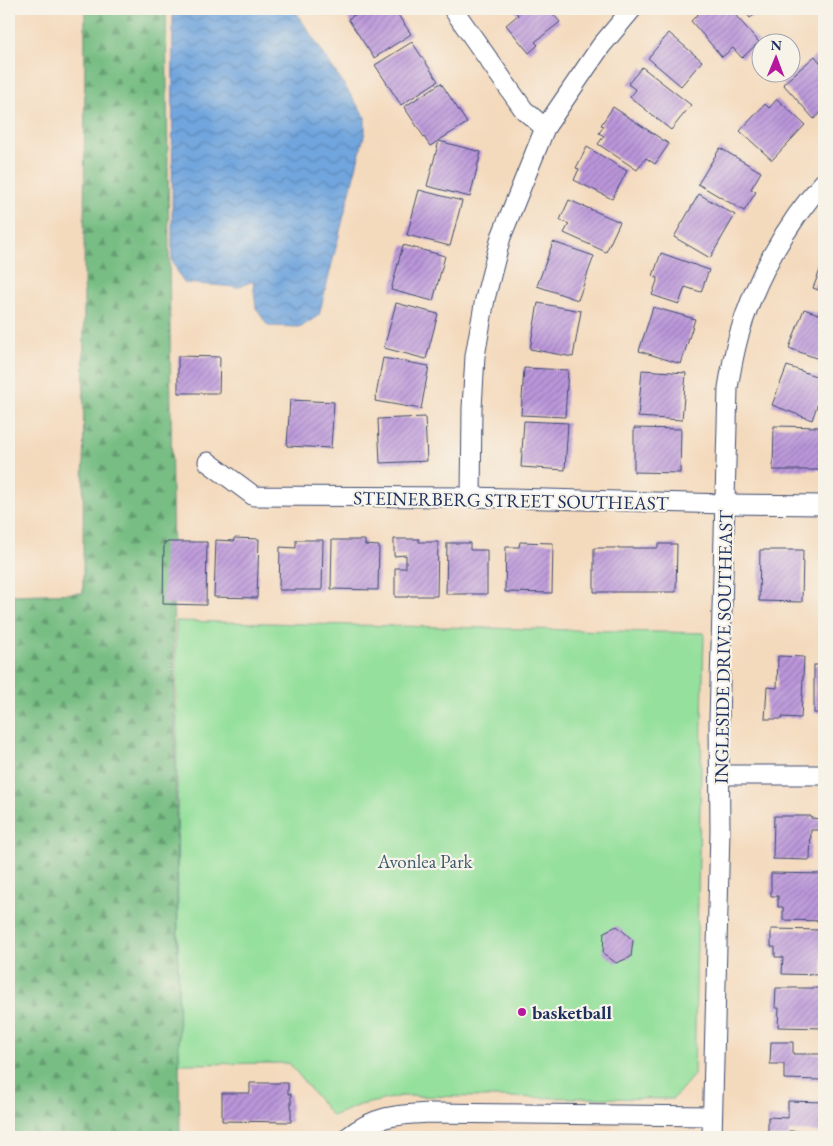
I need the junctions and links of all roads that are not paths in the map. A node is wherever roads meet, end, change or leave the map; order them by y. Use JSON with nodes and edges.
{"nodes":[{"id":1,"x":454,"y":9,"type":"edge"},
{"id":2,"x":632,"y":9,"type":"edge"},
{"id":3,"x":544,"y":128,"type":"junction"},
{"id":4,"x":824,"y":182,"type":"edge"},
{"id":5,"x":208,"y":462,"type":"dead end"},
{"id":6,"x":471,"y":497,"type":"junction"},
{"id":7,"x":726,"y":504,"type":"junction"},
{"id":8,"x":824,"y":505,"type":"edge"},
{"id":9,"x":720,"y":775,"type":"junction"},
{"id":10,"x":824,"y":775,"type":"edge"},
{"id":11,"x":712,"y":1116,"type":"junction"},
{"id":12,"x":348,"y":1137,"type":"edge"},
{"id":13,"x":712,"y":1137,"type":"edge"}],
"edges":[{"from":1,"to":3,"type":"street"},
{"from":2,"to":3,"type":"street"},
{"from":3,"to":6,"type":"street"},
{"from":4,"to":7,"type":"street","name":"INGLESIDE DRIVE SOUTHEAST"},
{"from":5,"to":6,"type":"street","name":"STEINERBERG STREET SOUTHEAST"},
{"from":6,"to":7,"type":"street","name":"STEINERBERG STREET SOUTHEAST"},
{"from":7,"to":8,"type":"street","name":"STEINERBERG STREET SOUTHEAST"},
{"from":7,"to":9,"type":"street","name":"INGLESIDE DRIVE SOUTHEAST"},
{"from":9,"to":10,"type":"street"},
{"from":9,"to":11,"type":"street","name":"INGLESIDE DRIVE SOUTHEAST"},
{"from":11,"to":12,"type":"street"},
{"from":11,"to":13,"type":"street","name":"INGLESIDE DRIVE SOUTHEAST"}]}
